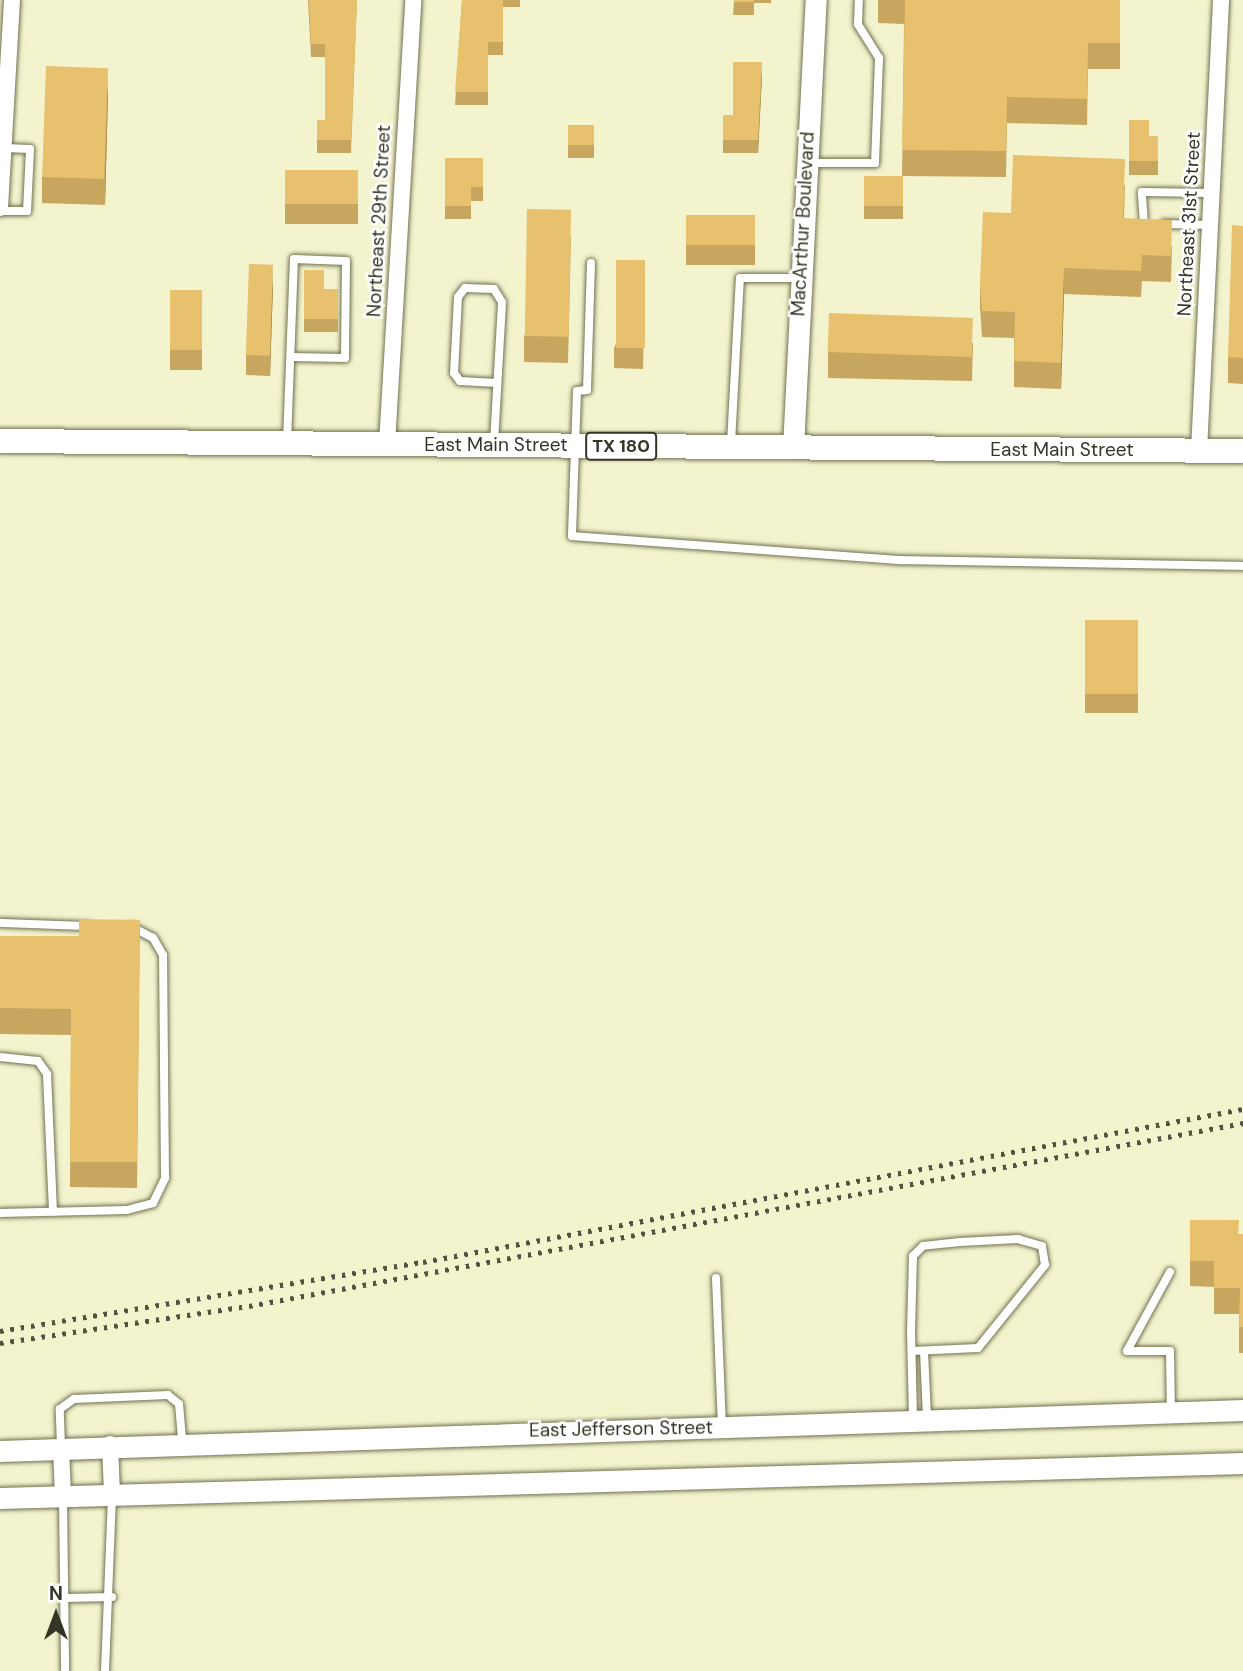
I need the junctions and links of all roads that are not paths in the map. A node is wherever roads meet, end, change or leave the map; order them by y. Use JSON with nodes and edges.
{"nodes":[{"id":1,"x":12,"y":0,"type":"edge"},
{"id":2,"x":413,"y":0,"type":"edge"},
{"id":3,"x":816,"y":0,"type":"edge"},
{"id":4,"x":859,"y":0,"type":"edge"},
{"id":5,"x":1221,"y":0,"type":"edge"},
{"id":6,"x":4,"y":148,"type":"junction"},
{"id":7,"x":805,"y":163,"type":"junction"},
{"id":8,"x":1211,"y":192,"type":"junction"},
{"id":9,"x":0,"y":210,"type":"edge"},
{"id":10,"x":1210,"y":225,"type":"junction"},
{"id":11,"x":591,"y":263,"type":"dead end"},
{"id":12,"x":799,"y":278,"type":"junction"},
{"id":13,"x":291,"y":357,"type":"junction"},
{"id":14,"x":497,"y":383,"type":"junction"},
{"id":15,"x":0,"y":442,"type":"edge"},
{"id":16,"x":287,"y":444,"type":"junction"},
{"id":17,"x":387,"y":444,"type":"junction"},
{"id":18,"x":494,"y":445,"type":"junction"},
{"id":19,"x":576,"y":446,"type":"junction"},
{"id":20,"x":731,"y":447,"type":"junction"},
{"id":21,"x":793,"y":448,"type":"junction"},
{"id":22,"x":1199,"y":451,"type":"junction"},
{"id":23,"x":1243,"y":451,"type":"edge"},
{"id":24,"x":1243,"y":566,"type":"edge"},
{"id":25,"x":0,"y":923,"type":"edge"},
{"id":26,"x":107,"y":926,"type":"edge"},
{"id":27,"x":120,"y":927,"type":"edge"},
{"id":28,"x":0,"y":1056,"type":"edge"},
{"id":29,"x":53,"y":1212,"type":"junction"},
{"id":30,"x":0,"y":1213,"type":"edge"},
{"id":31,"x":1170,"y":1272,"type":"dead end"},
{"id":32,"x":716,"y":1278,"type":"dead end"},
{"id":33,"x":912,"y":1351,"type":"junction"},
{"id":34,"x":924,"y":1351,"type":"junction"},
{"id":35,"x":1243,"y":1410,"type":"edge"},
{"id":36,"x":1171,"y":1412,"type":"junction"},
{"id":37,"x":920,"y":1418,"type":"junction"},
{"id":38,"x":722,"y":1427,"type":"junction"},
{"id":39,"x":183,"y":1440,"type":"junction"},
{"id":40,"x":110,"y":1444,"type":"junction"},
{"id":41,"x":61,"y":1448,"type":"junction"},
{"id":42,"x":0,"y":1451,"type":"edge"},
{"id":43,"x":1243,"y":1463,"type":"edge"},
{"id":44,"x":112,"y":1493,"type":"junction"},
{"id":45,"x":63,"y":1495,"type":"junction"},
{"id":46,"x":0,"y":1498,"type":"edge"},
{"id":47,"x":111,"y":1597,"type":"junction"},
{"id":48,"x":66,"y":1598,"type":"junction"},
{"id":49,"x":65,"y":1671,"type":"edge"},
{"id":50,"x":106,"y":1671,"type":"edge"}],
"edges":[{"from":1,"to":6,"type":"street"},
{"from":2,"to":17,"type":"street","name":"Northeast 29th Street"},
{"from":3,"to":7,"type":"main road","name":"MacArthur Boulevard"},
{"from":4,"to":7,"type":"lane"},
{"from":5,"to":8,"type":"street","name":"Northeast 31st Street"},
{"from":6,"to":9,"type":"street"},
{"from":6,"to":9,"type":"lane"},
{"from":7,"to":12,"type":"main road","name":"MacArthur Boulevard"},
{"from":8,"to":10,"type":"street","name":"Northeast 31st Street"},
{"from":8,"to":10,"type":"lane"},
{"from":10,"to":22,"type":"street","name":"Northeast 31st Street"},
{"from":11,"to":19,"type":"lane"},
{"from":12,"to":20,"type":"lane"},
{"from":12,"to":21,"type":"main road","name":"MacArthur Boulevard"},
{"from":13,"to":13,"type":"lane"},
{"from":13,"to":16,"type":"lane"},
{"from":14,"to":14,"type":"lane"},
{"from":14,"to":18,"type":"lane"},
{"from":15,"to":16,"type":"main road","name":"East Main Street","number":"TX 180"},
{"from":16,"to":17,"type":"main road","name":"East Main Street","number":"TX 180"},
{"from":17,"to":18,"type":"main road","name":"East Main Street","number":"TX 180"},
{"from":18,"to":19,"type":"main road","name":"East Main Street","number":"TX 180"},
{"from":19,"to":20,"type":"main road","name":"East Main Street","number":"TX 180"},
{"from":19,"to":24,"type":"lane"},
{"from":20,"to":21,"type":"main road","name":"East Main Street","number":"TX 180"},
{"from":21,"to":22,"type":"main road","name":"East Main Street","number":"TX 180"},
{"from":22,"to":23,"type":"main road","name":"East Main Street","number":"TX 180"},
{"from":25,"to":26,"type":"lane"},
{"from":27,"to":29,"type":"lane"},
{"from":28,"to":29,"type":"lane"},
{"from":29,"to":30,"type":"lane"},
{"from":31,"to":36,"type":"lane"},
{"from":32,"to":38,"type":"lane"},
{"from":33,"to":34,"type":"lane"},
{"from":33,"to":34,"type":"lane"},
{"from":33,"to":37,"type":"lane"},
{"from":34,"to":37,"type":"lane"},
{"from":35,"to":36,"type":"main road","name":"East Jefferson Street"},
{"from":36,"to":37,"type":"main road","name":"East Jefferson Street"},
{"from":37,"to":38,"type":"main road","name":"East Jefferson Street"},
{"from":38,"to":39,"type":"main road","name":"East Jefferson Street"},
{"from":39,"to":40,"type":"main road","name":"East Jefferson Street"},
{"from":39,"to":41,"type":"lane"},
{"from":40,"to":41,"type":"main road","name":"East Jefferson Street"},
{"from":40,"to":44,"type":"street"},
{"from":41,"to":42,"type":"main road","name":"East Jefferson Street"},
{"from":41,"to":45,"type":"street"},
{"from":43,"to":44,"type":"main road"},
{"from":44,"to":45,"type":"main road"},
{"from":44,"to":47,"type":"lane"},
{"from":45,"to":46,"type":"main road"},
{"from":45,"to":48,"type":"lane"},
{"from":47,"to":48,"type":"lane"},
{"from":47,"to":50,"type":"lane"},
{"from":48,"to":49,"type":"lane"}]}
